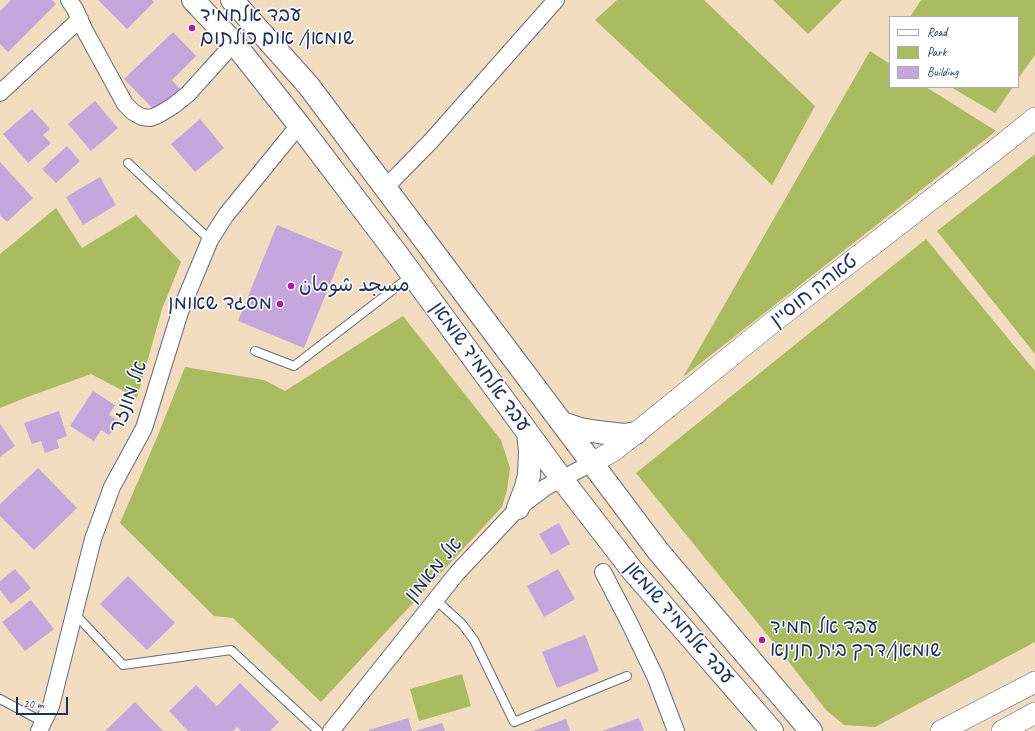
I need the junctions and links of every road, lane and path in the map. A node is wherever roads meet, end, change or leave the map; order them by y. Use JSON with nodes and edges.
{"nodes":[{"id":1,"x":69,"y":0,"type":"edge"},
{"id":2,"x":193,"y":0,"type":"edge"},
{"id":3,"x":232,"y":0,"type":"edge"},
{"id":4,"x":556,"y":0,"type":"edge"},
{"id":5,"x":80,"y":19,"type":"junction"},
{"id":6,"x":234,"y":43,"type":"junction"},
{"id":7,"x":0,"y":93,"type":"edge"},
{"id":8,"x":1035,"y":118,"type":"edge"},
{"id":9,"x":299,"y":125,"type":"junction"},
{"id":10,"x":128,"y":163,"type":"dead end"},
{"id":11,"x":385,"y":188,"type":"junction"},
{"id":12,"x":210,"y":240,"type":"junction"},
{"id":13,"x":412,"y":275,"type":"junction"},
{"id":14,"x":255,"y":351,"type":"dead end"},
{"id":15,"x":562,"y":423,"type":"junction"},
{"id":16,"x":528,"y":433,"type":"junction"},
{"id":17,"x":636,"y":433,"type":"junction"},
{"id":18,"x":592,"y":463,"type":"junction"},
{"id":19,"x":561,"y":478,"type":"junction"},
{"id":20,"x":518,"y":508,"type":"junction"},
{"id":21,"x":603,"y":572,"type":"dead end"},
{"id":22,"x":436,"y":600,"type":"junction"},
{"id":23,"x":74,"y":613,"type":"junction"},
{"id":24,"x":627,"y":676,"type":"dead end"},
{"id":25,"x":1035,"y":682,"type":"edge"},
{"id":26,"x":0,"y":699,"type":"edge"},
{"id":27,"x":1035,"y":713,"type":"edge"},
{"id":28,"x":41,"y":727,"type":"edge"},
{"id":29,"x":318,"y":731,"type":"edge"},
{"id":30,"x":331,"y":731,"type":"edge"},
{"id":31,"x":676,"y":731,"type":"edge"},
{"id":32,"x":772,"y":731,"type":"edge"},
{"id":33,"x":811,"y":731,"type":"edge"},
{"id":34,"x":941,"y":731,"type":"edge"},
{"id":35,"x":1002,"y":731,"type":"edge"}],
"edges":[{"from":1,"to":5,"type":"street"},
{"from":2,"to":6,"type":"main road","name":"עבד אלחמיד שומאן"},
{"from":3,"to":11,"type":"main road","name":"עבד אלחמיד שומאן"},
{"from":4,"to":11,"type":"street"},
{"from":5,"to":6,"type":"street"},
{"from":5,"to":7,"type":"street"},
{"from":6,"to":9,"type":"main road","name":"עבד אלחמיד שומאן"},
{"from":8,"to":17,"type":"street","name":"טאהה חוסיין"},
{"from":9,"to":12,"type":"street","name":"אל מונזר"},
{"from":9,"to":13,"type":"main road","name":"עבד אלחמיד שומאן"},
{"from":10,"to":12,"type":"lane"},
{"from":11,"to":15,"type":"main road","name":"עבד אלחמיד שומאן"},
{"from":12,"to":23,"type":"street","name":"אל מונזר"},
{"from":13,"to":14,"type":"lane"},
{"from":13,"to":16,"type":"main road","name":"עבד אלחמיד שומאן"},
{"from":15,"to":17,"type":"main road"},
{"from":15,"to":18,"type":"main road","name":"עבד אלחמיד שומאן"},
{"from":16,"to":19,"type":"main road","name":"עבד אלחמיד שומאן"},
{"from":16,"to":20,"type":"main road"},
{"from":17,"to":18,"type":"street","name":"טאהה חוסיין"},
{"from":18,"to":19,"type":"street","name":"אל מאמון"},
{"from":18,"to":33,"type":"main road","name":"עבד אלחמיד שומאן"},
{"from":19,"to":20,"type":"street","name":"אל מאמון"},
{"from":19,"to":32,"type":"main road","name":"עבד אלחמיד שומאן"},
{"from":20,"to":22,"type":"street","name":"אל מאמון"},
{"from":21,"to":31,"type":"street"},
{"from":22,"to":24,"type":"lane"},
{"from":22,"to":30,"type":"street","name":"אל מאמון"},
{"from":23,"to":28,"type":"street","name":"אל מונזר"},
{"from":23,"to":29,"type":"lane"},
{"from":25,"to":34,"type":"street"},
{"from":26,"to":28,"type":"lane"},
{"from":27,"to":35,"type":"street"}]}
